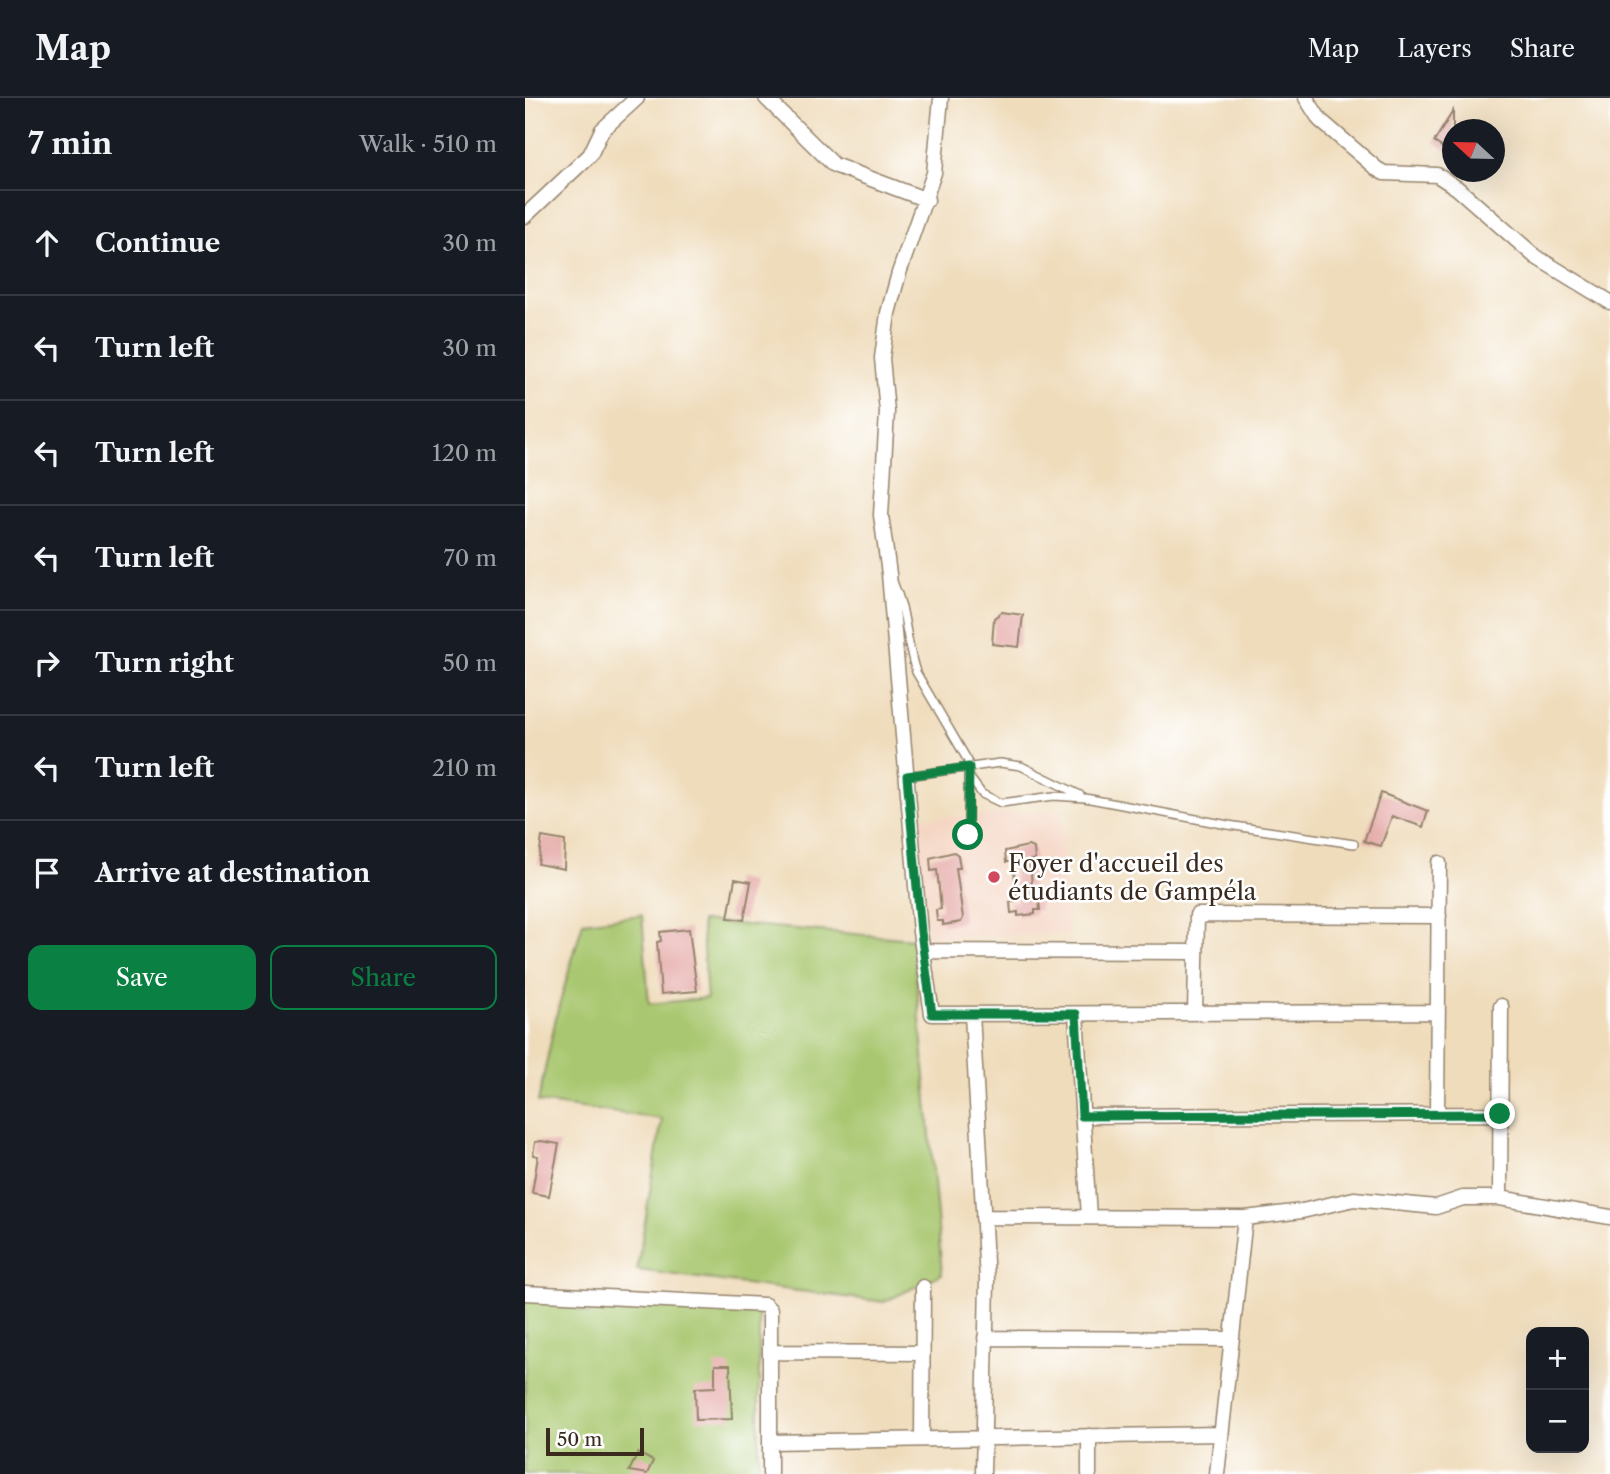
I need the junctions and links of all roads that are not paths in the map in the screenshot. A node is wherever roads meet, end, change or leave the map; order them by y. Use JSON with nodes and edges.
{"nodes":[{"id":1,"x":636,"y":98,"type":"edge"},
{"id":2,"x":767,"y":98,"type":"edge"},
{"id":3,"x":941,"y":98,"type":"edge"},
{"id":4,"x":1306,"y":98,"type":"edge"},
{"id":5,"x":927,"y":200,"type":"junction"},
{"id":6,"x":525,"y":216,"type":"edge"},
{"id":7,"x":1610,"y":302,"type":"edge"},
{"id":8,"x":889,"y":573,"type":"junction"},
{"id":9,"x":969,"y":767,"type":"junction"},
{"id":10,"x":907,"y":776,"type":"junction"},
{"id":11,"x":969,"y":778,"type":"junction"},
{"id":12,"x":1085,"y":798,"type":"junction"},
{"id":13,"x":968,"y":835,"type":"dead end"},
{"id":14,"x":1355,"y":844,"type":"dead end"},
{"id":15,"x":1439,"y":863,"type":"dead end"},
{"id":16,"x":1439,"y":916,"type":"junction"},
{"id":17,"x":923,"y":951,"type":"junction"},
{"id":18,"x":1196,"y":951,"type":"junction"},
{"id":19,"x":1501,"y":1006,"type":"dead end"},
{"id":20,"x":1438,"y":1012,"type":"junction"},
{"id":21,"x":1195,"y":1013,"type":"junction"},
{"id":22,"x":972,"y":1014,"type":"junction"},
{"id":23,"x":1076,"y":1014,"type":"junction"},
{"id":24,"x":1437,"y":1114,"type":"junction"},
{"id":25,"x":1500,"y":1114,"type":"junction"},
{"id":26,"x":1082,"y":1116,"type":"junction"},
{"id":27,"x":1500,"y":1198,"type":"junction"},
{"id":28,"x":983,"y":1217,"type":"junction"},
{"id":29,"x":1089,"y":1217,"type":"junction"},
{"id":30,"x":1610,"y":1217,"type":"edge"},
{"id":31,"x":1245,"y":1218,"type":"junction"},
{"id":32,"x":923,"y":1287,"type":"dead end"},
{"id":33,"x":525,"y":1293,"type":"edge"},
{"id":34,"x":985,"y":1338,"type":"junction"},
{"id":35,"x":1231,"y":1339,"type":"junction"},
{"id":36,"x":770,"y":1352,"type":"junction"},
{"id":37,"x":922,"y":1353,"type":"junction"},
{"id":38,"x":1220,"y":1434,"type":"junction"},
{"id":39,"x":1089,"y":1436,"type":"junction"},
{"id":40,"x":984,"y":1438,"type":"junction"},
{"id":41,"x":922,"y":1439,"type":"junction"},
{"id":42,"x":770,"y":1442,"type":"junction"},
{"id":43,"x":770,"y":1474,"type":"edge"},
{"id":44,"x":983,"y":1474,"type":"edge"},
{"id":45,"x":1089,"y":1474,"type":"edge"},
{"id":46,"x":1217,"y":1474,"type":"edge"}],
"edges":[{"from":1,"to":6,"type":"street"},
{"from":2,"to":5,"type":"street"},
{"from":3,"to":5,"type":"street"},
{"from":4,"to":7,"type":"street"},
{"from":5,"to":8,"type":"street"},
{"from":8,"to":9,"type":"lane"},
{"from":8,"to":10,"type":"street"},
{"from":9,"to":10,"type":"lane"},
{"from":9,"to":11,"type":"lane"},
{"from":9,"to":12,"type":"lane"},
{"from":10,"to":17,"type":"street"},
{"from":11,"to":12,"type":"lane"},
{"from":11,"to":13,"type":"lane"},
{"from":12,"to":14,"type":"lane"},
{"from":15,"to":16,"type":"street"},
{"from":16,"to":18,"type":"street"},
{"from":16,"to":20,"type":"street"},
{"from":17,"to":18,"type":"street"},
{"from":17,"to":22,"type":"street"},
{"from":18,"to":21,"type":"street"},
{"from":19,"to":25,"type":"street"},
{"from":20,"to":21,"type":"street"},
{"from":20,"to":24,"type":"street"},
{"from":21,"to":23,"type":"street"},
{"from":22,"to":23,"type":"street"},
{"from":22,"to":28,"type":"street"},
{"from":23,"to":26,"type":"street"},
{"from":24,"to":25,"type":"street"},
{"from":24,"to":26,"type":"street"},
{"from":25,"to":27,"type":"street"},
{"from":26,"to":29,"type":"street"},
{"from":27,"to":30,"type":"street"},
{"from":27,"to":31,"type":"street"},
{"from":28,"to":29,"type":"street"},
{"from":28,"to":34,"type":"street"},
{"from":29,"to":31,"type":"street"},
{"from":31,"to":35,"type":"street"},
{"from":32,"to":37,"type":"street"},
{"from":33,"to":36,"type":"street"},
{"from":34,"to":35,"type":"street"},
{"from":34,"to":40,"type":"street"},
{"from":35,"to":38,"type":"street"},
{"from":36,"to":37,"type":"street"},
{"from":36,"to":42,"type":"street"},
{"from":37,"to":41,"type":"street"},
{"from":38,"to":39,"type":"street"},
{"from":38,"to":46,"type":"street"},
{"from":39,"to":40,"type":"street"},
{"from":39,"to":45,"type":"street"},
{"from":40,"to":41,"type":"street"},
{"from":40,"to":44,"type":"street"},
{"from":41,"to":42,"type":"street"},
{"from":42,"to":43,"type":"street"}]}
